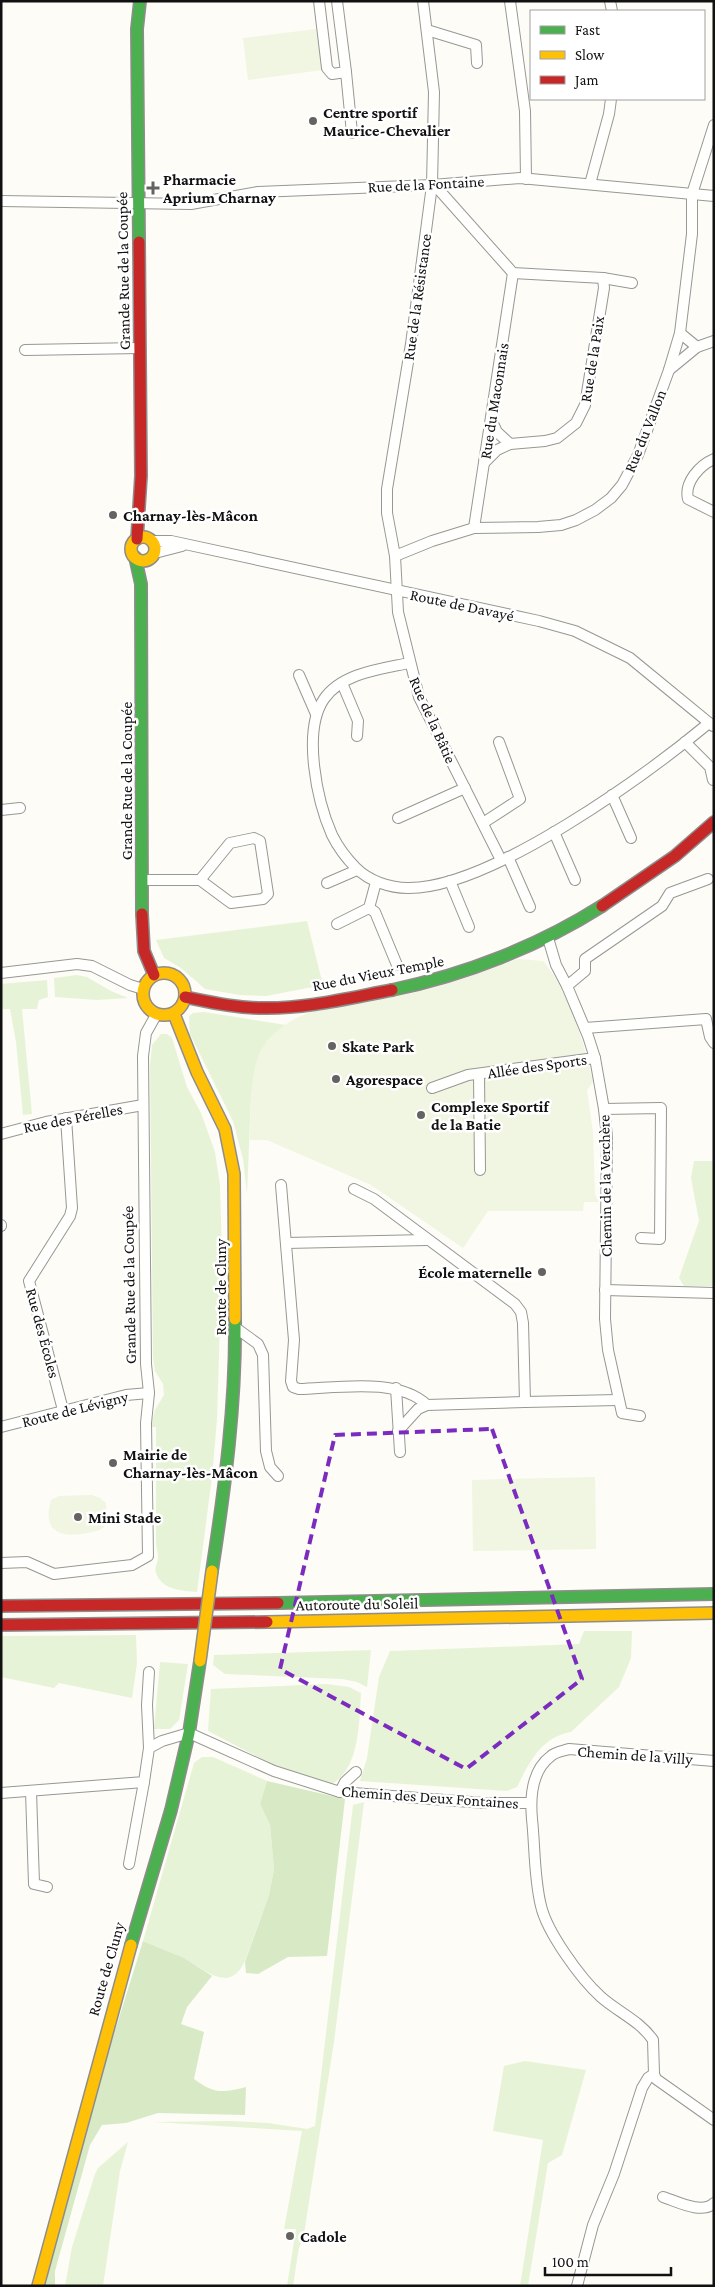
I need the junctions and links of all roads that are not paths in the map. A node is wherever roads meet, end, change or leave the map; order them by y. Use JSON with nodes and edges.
{"nodes":[{"id":1,"x":134,"y":1,"type":"edge"},
{"id":2,"x":140,"y":1,"type":"edge"},
{"id":3,"x":319,"y":1,"type":"edge"},
{"id":4,"x":337,"y":1,"type":"edge"},
{"id":5,"x":423,"y":1,"type":"edge"},
{"id":6,"x":510,"y":1,"type":"edge"},
{"id":7,"x":338,"y":14,"type":"junction"},
{"id":8,"x":321,"y":16,"type":"junction"},
{"id":9,"x":137,"y":29,"type":"junction"},
{"id":10,"x":427,"y":30,"type":"junction"},
{"id":11,"x":477,"y":63,"type":"dead end"},
{"id":12,"x":346,"y":72,"type":"junction"},
{"id":13,"x":611,"y":100,"type":"edge"},
{"id":14,"x":714,"y":125,"type":"edge"},
{"id":15,"x":352,"y":133,"type":"dead end"},
{"id":16,"x":526,"y":179,"type":"junction"},
{"id":17,"x":590,"y":184,"type":"junction"},
{"id":18,"x":432,"y":185,"type":"junction"},
{"id":19,"x":692,"y":194,"type":"junction"},
{"id":20,"x":714,"y":196,"type":"edge"},
{"id":21,"x":1,"y":201,"type":"edge"},
{"id":22,"x":138,"y":204,"type":"junction"},
{"id":23,"x":513,"y":273,"type":"junction"},
{"id":24,"x":603,"y":278,"type":"junction"},
{"id":25,"x":632,"y":283,"type":"dead end"},
{"id":26,"x":680,"y":332,"type":"junction"},
{"id":27,"x":714,"y":341,"type":"edge"},
{"id":28,"x":697,"y":347,"type":"junction"},
{"id":29,"x":140,"y":348,"type":"junction"},
{"id":30,"x":25,"y":350,"type":"dead end"},
{"id":31,"x":669,"y":370,"type":"junction"},
{"id":32,"x":491,"y":419,"type":"junction"},
{"id":33,"x":510,"y":444,"type":"junction"},
{"id":34,"x":714,"y":459,"type":"edge"},
{"id":35,"x":484,"y":462,"type":"junction"},
{"id":36,"x":714,"y":512,"type":"edge"},
{"id":37,"x":474,"y":528,"type":"junction"},
{"id":38,"x":148,"y":546,"type":"junction"},
{"id":39,"x":395,"y":556,"type":"junction"},
{"id":40,"x":135,"y":557,"type":"junction"},
{"id":41,"x":140,"y":584,"type":"junction"},
{"id":42,"x":396,"y":591,"type":"junction"},
{"id":43,"x":409,"y":663,"type":"junction"},
{"id":44,"x":299,"y":675,"type":"dead end"},
{"id":45,"x":342,"y":683,"type":"junction"},
{"id":46,"x":316,"y":714,"type":"junction"},
{"id":47,"x":712,"y":725,"type":"edge"},
{"id":48,"x":357,"y":736,"type":"dead end"},
{"id":49,"x":499,"y":742,"type":"dead end"},
{"id":50,"x":685,"y":742,"type":"junction"},
{"id":51,"x":713,"y":780,"type":"edge"},
{"id":52,"x":465,"y":788,"type":"junction"},
{"id":53,"x":612,"y":795,"type":"junction"},
{"id":54,"x":20,"y":808,"type":"dead end"},
{"id":55,"x":1,"y":810,"type":"edge"},
{"id":56,"x":398,"y":818,"type":"dead end"},
{"id":57,"x":714,"y":822,"type":"edge"},
{"id":58,"x":483,"y":823,"type":"junction"},
{"id":59,"x":554,"y":832,"type":"junction"},
{"id":60,"x":631,"y":838,"type":"dead end"},
{"id":61,"x":505,"y":859,"type":"junction"},
{"id":62,"x":357,"y":870,"type":"junction"},
{"id":63,"x":708,"y":879,"type":"dead end"},
{"id":64,"x":142,"y":880,"type":"junction"},
{"id":65,"x":200,"y":880,"type":"junction"},
{"id":66,"x":575,"y":880,"type":"dead end"},
{"id":67,"x":376,"y":882,"type":"junction"},
{"id":68,"x":450,"y":882,"type":"junction"},
{"id":69,"x":327,"y":883,"type":"dead end"},
{"id":70,"x":530,"y":907,"type":"dead end"},
{"id":71,"x":369,"y":908,"type":"junction"},
{"id":72,"x":337,"y":924,"type":"dead end"},
{"id":73,"x":469,"y":927,"type":"dead end"},
{"id":74,"x":548,"y":938,"type":"junction"},
{"id":75,"x":397,"y":965,"type":"dead end"},
{"id":76,"x":1,"y":973,"type":"edge"},
{"id":77,"x":154,"y":975,"type":"junction"},
{"id":78,"x":567,"y":986,"type":"junction"},
{"id":79,"x":143,"y":989,"type":"junction"},
{"id":80,"x":185,"y":997,"type":"junction"},
{"id":81,"x":174,"y":1014,"type":"junction"},
{"id":82,"x":156,"y":1015,"type":"junction"},
{"id":83,"x":585,"y":1028,"type":"junction"},
{"id":84,"x":714,"y":1043,"type":"edge"},
{"id":85,"x":595,"y":1058,"type":"junction"},
{"id":86,"x":479,"y":1074,"type":"junction"},
{"id":87,"x":432,"y":1088,"type":"dead end"},
{"id":88,"x":143,"y":1105,"type":"junction"},
{"id":89,"x":604,"y":1108,"type":"junction"},
{"id":90,"x":66,"y":1118,"type":"junction"},
{"id":91,"x":2,"y":1133,"type":"edge"},
{"id":92,"x":480,"y":1170,"type":"dead end"},
{"id":93,"x":281,"y":1185,"type":"dead end"},
{"id":94,"x":354,"y":1189,"type":"dead end"},
{"id":95,"x":641,"y":1238,"type":"dead end"},
{"id":96,"x":428,"y":1240,"type":"junction"},
{"id":97,"x":286,"y":1243,"type":"junction"},
{"id":98,"x":605,"y":1290,"type":"junction"},
{"id":99,"x":714,"y":1292,"type":"edge"},
{"id":100,"x":236,"y":1328,"type":"junction"},
{"id":101,"x":396,"y":1388,"type":"junction"},
{"id":102,"x":149,"y":1393,"type":"junction"},
{"id":103,"x":618,"y":1400,"type":"junction"},
{"id":104,"x":525,"y":1402,"type":"junction"},
{"id":105,"x":427,"y":1404,"type":"junction"},
{"id":106,"x":63,"y":1410,"type":"junction"},
{"id":107,"x":640,"y":1416,"type":"dead end"},
{"id":108,"x":1,"y":1427,"type":"edge"},
{"id":109,"x":398,"y":1431,"type":"junction"},
{"id":110,"x":400,"y":1452,"type":"dead end"},
{"id":111,"x":278,"y":1476,"type":"dead end"},
{"id":112,"x":1,"y":1563,"type":"edge"},
{"id":113,"x":714,"y":1594,"type":"edge"},
{"id":114,"x":1,"y":1606,"type":"edge"},
{"id":115,"x":714,"y":1613,"type":"edge"},
{"id":116,"x":1,"y":1625,"type":"edge"},
{"id":117,"x":149,"y":1672,"type":"dead end"},
{"id":118,"x":189,"y":1734,"type":"junction"},
{"id":119,"x":149,"y":1748,"type":"junction"},
{"id":120,"x":714,"y":1761,"type":"edge"},
{"id":121,"x":356,"y":1772,"type":"dead end"},
{"id":122,"x":144,"y":1782,"type":"junction"},
{"id":123,"x":31,"y":1791,"type":"junction"},
{"id":124,"x":340,"y":1792,"type":"junction"},
{"id":125,"x":1,"y":1793,"type":"edge"},
{"id":126,"x":531,"y":1803,"type":"junction"},
{"id":127,"x":130,"y":1864,"type":"dead end"},
{"id":128,"x":47,"y":1887,"type":"dead end"},
{"id":129,"x":654,"y":2074,"type":"junction"},
{"id":130,"x":714,"y":2120,"type":"edge"},
{"id":131,"x":662,"y":2197,"type":"dead end"},
{"id":132,"x":714,"y":2203,"type":"edge"},
{"id":133,"x":38,"y":2286,"type":"edge"},
{"id":134,"x":578,"y":2286,"type":"edge"}],
"edges":[{"from":1,"to":9,"type":"main road","name":"Grande Rue de la Coupée"},
{"from":2,"to":9,"type":"main road","name":"Grande Rue de la Coupée"},
{"from":3,"to":8,"type":"street"},
{"from":4,"to":7,"type":"street"},
{"from":5,"to":10,"type":"street","name":"Rue de la Résistance"},
{"from":6,"to":16,"type":"street"},
{"from":7,"to":8,"type":"street"},
{"from":7,"to":12,"type":"street"},
{"from":8,"to":12,"type":"street"},
{"from":9,"to":22,"type":"main road","name":"Grande Rue de la Coupée"},
{"from":10,"to":11,"type":"street"},
{"from":10,"to":18,"type":"street","name":"Rue de la Résistance"},
{"from":12,"to":15,"type":"street"},
{"from":13,"to":17,"type":"street"},
{"from":14,"to":19,"type":"street","name":"Rue du Vallon"},
{"from":16,"to":17,"type":"street","name":"Rue de la Fontaine"},
{"from":16,"to":18,"type":"street","name":"Rue de la Fontaine"},
{"from":17,"to":19,"type":"street","name":"Rue de la Fontaine"},
{"from":18,"to":22,"type":"street","name":"Rue de la Fontaine"},
{"from":18,"to":23,"type":"street"},
{"from":18,"to":39,"type":"street","name":"Rue de la Résistance"},
{"from":19,"to":20,"type":"street","name":"Rue de la Fontaine"},
{"from":19,"to":26,"type":"street","name":"Rue du Vallon"},
{"from":21,"to":22,"type":"street","name":"Rue de la Fontaine"},
{"from":22,"to":29,"type":"main road","name":"Grande Rue de la Coupée"},
{"from":23,"to":24,"type":"street"},
{"from":23,"to":32,"type":"street","name":"Rue du Maconnais"},
{"from":24,"to":25,"type":"street"},
{"from":24,"to":33,"type":"street","name":"Rue de la Paix"},
{"from":26,"to":28,"type":"street"},
{"from":26,"to":31,"type":"street","name":"Rue du Vallon"},
{"from":27,"to":28,"type":"street"},
{"from":28,"to":31,"type":"street"},
{"from":29,"to":30,"type":"street"},
{"from":29,"to":38,"type":"main road","name":"Grande Rue de la Coupée"},
{"from":31,"to":37,"type":"street","name":"Rue du Vallon"},
{"from":32,"to":33,"type":"street"},
{"from":32,"to":35,"type":"street","name":"Rue du Maconnais"},
{"from":33,"to":35,"type":"street","name":"Rue de la Paix"},
{"from":34,"to":36,"type":"street"},
{"from":35,"to":37,"type":"street","name":"Rue du Maconnais"},
{"from":37,"to":39,"type":"street","name":"Rue du Vallon"},
{"from":38,"to":40,"type":"main road"},
{"from":38,"to":40,"type":"main road","name":"Grande Rue de la Coupée"},
{"from":38,"to":41,"type":"main road","name":"Grande Rue de la Coupée"},
{"from":38,"to":42,"type":"street","name":"Route de Davayé"},
{"from":39,"to":42,"type":"street","name":"Rue de la Résistance"},
{"from":40,"to":41,"type":"main road","name":"Grande Rue de la Coupée"},
{"from":41,"to":64,"type":"main road","name":"Grande Rue de la Coupée"},
{"from":42,"to":43,"type":"street","name":"Rue de la Bâtie"},
{"from":42,"to":47,"type":"street","name":"Route de Davayé"},
{"from":43,"to":45,"type":"street"},
{"from":43,"to":52,"type":"street","name":"Rue de la Bâtie"},
{"from":44,"to":46,"type":"street"},
{"from":45,"to":46,"type":"street"},
{"from":45,"to":48,"type":"street"},
{"from":46,"to":62,"type":"street"},
{"from":47,"to":50,"type":"street"},
{"from":49,"to":58,"type":"street"},
{"from":50,"to":51,"type":"street"},
{"from":50,"to":53,"type":"street"},
{"from":52,"to":56,"type":"street"},
{"from":52,"to":58,"type":"street","name":"Rue de la Bâtie"},
{"from":53,"to":59,"type":"street"},
{"from":53,"to":60,"type":"street"},
{"from":54,"to":55,"type":"street"},
{"from":57,"to":74,"type":"main road","name":"Rue du Vieux Temple"},
{"from":58,"to":61,"type":"street","name":"Rue de la Bâtie"},
{"from":59,"to":61,"type":"street"},
{"from":59,"to":66,"type":"street"},
{"from":61,"to":68,"type":"street"},
{"from":61,"to":70,"type":"street","name":"Rue de la Bâtie"},
{"from":62,"to":67,"type":"street"},
{"from":62,"to":69,"type":"street"},
{"from":63,"to":78,"type":"street"},
{"from":64,"to":65,"type":"street"},
{"from":64,"to":77,"type":"main road","name":"Grande Rue de la Coupée"},
{"from":65,"to":65,"type":"street"},
{"from":67,"to":68,"type":"street"},
{"from":67,"to":71,"type":"street"},
{"from":68,"to":73,"type":"street"},
{"from":71,"to":72,"type":"street"},
{"from":71,"to":75,"type":"street"},
{"from":74,"to":78,"type":"street","name":"Chemin de la Verchère"},
{"from":74,"to":80,"type":"main road","name":"Rue du Vieux Temple"},
{"from":76,"to":79,"type":"street"},
{"from":77,"to":79,"type":"main road"},
{"from":77,"to":80,"type":"main road"},
{"from":78,"to":83,"type":"street","name":"Chemin de la Verchère"},
{"from":79,"to":82,"type":"main road"},
{"from":80,"to":81,"type":"main road"},
{"from":81,"to":82,"type":"main road"},
{"from":81,"to":100,"type":"main road","name":"Route de Cluny"},
{"from":82,"to":88,"type":"street","name":"Grande Rue de la Coupée"},
{"from":83,"to":84,"type":"street"},
{"from":83,"to":85,"type":"street","name":"Chemin de la Verchère"},
{"from":85,"to":86,"type":"street","name":"Allée des Sports"},
{"from":85,"to":89,"type":"street","name":"Chemin de la Verchère"},
{"from":86,"to":87,"type":"street","name":"Allée des Sports"},
{"from":86,"to":92,"type":"street","name":"Allée des Sports"},
{"from":88,"to":90,"type":"street","name":"Rue des Pérelles"},
{"from":88,"to":102,"type":"street","name":"Grande Rue de la Coupée"},
{"from":89,"to":95,"type":"street"},
{"from":89,"to":98,"type":"street","name":"Chemin de la Verchère"},
{"from":90,"to":91,"type":"street","name":"Rue des Pérelles"},
{"from":90,"to":106,"type":"street","name":"Rue des Écoles"},
{"from":93,"to":97,"type":"street"},
{"from":94,"to":96,"type":"street"},
{"from":96,"to":97,"type":"street"},
{"from":96,"to":104,"type":"street"},
{"from":97,"to":101,"type":"street"},
{"from":98,"to":99,"type":"street"},
{"from":98,"to":103,"type":"street","name":"Chemin de la Verchère"},
{"from":100,"to":111,"type":"street"},
{"from":100,"to":118,"type":"main road","name":"Route de Cluny","bridge":true},
{"from":101,"to":105,"type":"street"},
{"from":101,"to":109,"type":"street"},
{"from":102,"to":106,"type":"street","name":"Route de Lévigny"},
{"from":102,"to":112,"type":"street","name":"Grande Rue de la Coupée"},
{"from":103,"to":104,"type":"street"},
{"from":103,"to":107,"type":"street","name":"Chemin de la Verchère"},
{"from":104,"to":105,"type":"street"},
{"from":105,"to":109,"type":"street"},
{"from":106,"to":108,"type":"street","name":"Route de Lévigny"},
{"from":109,"to":110,"type":"street"},
{"from":113,"to":114,"type":"main road","name":"Autoroute du Soleil"},
{"from":115,"to":116,"type":"main road","name":"Autoroute du Soleil"},
{"from":117,"to":119,"type":"street"},
{"from":118,"to":119,"type":"street"},
{"from":118,"to":124,"type":"street","name":"Chemin des Deux Fontaines"},
{"from":118,"to":133,"type":"main road","name":"Route de Cluny"},
{"from":119,"to":122,"type":"street"},
{"from":120,"to":126,"type":"street","name":"Chemin de la Villy"},
{"from":121,"to":124,"type":"street"},
{"from":122,"to":123,"type":"street"},
{"from":122,"to":127,"type":"street"},
{"from":123,"to":125,"type":"street"},
{"from":123,"to":128,"type":"street"},
{"from":124,"to":126,"type":"street","name":"Chemin des Deux Fontaines"},
{"from":126,"to":129,"type":"street","name":"Chemin des Deux Fontaines"},
{"from":129,"to":130,"type":"street"},
{"from":129,"to":134,"type":"street"},
{"from":131,"to":132,"type":"street"}]}
